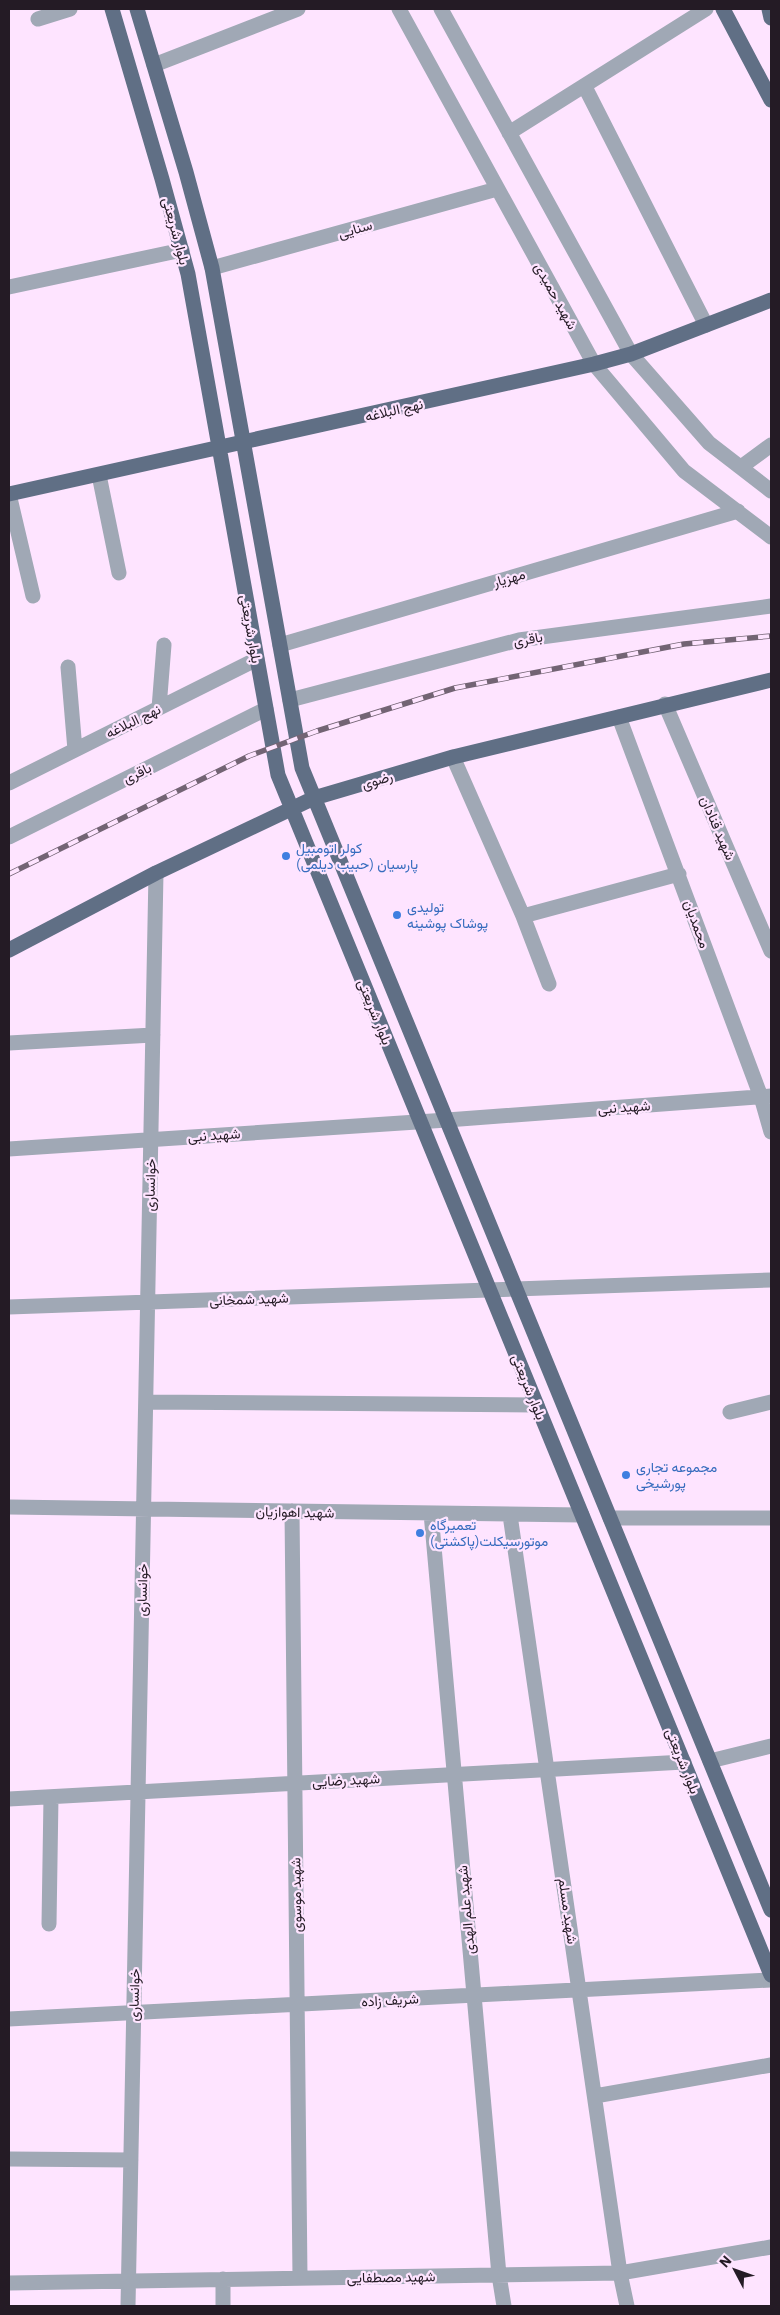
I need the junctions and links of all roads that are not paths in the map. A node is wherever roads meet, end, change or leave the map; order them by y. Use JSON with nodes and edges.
{"nodes":[{"id":1,"x":70,"y":9,"type":"edge"},
{"id":2,"x":112,"y":9,"type":"edge"},
{"id":3,"x":137,"y":9,"type":"edge"},
{"id":4,"x":298,"y":9,"type":"edge"},
{"id":5,"x":399,"y":9,"type":"edge"},
{"id":6,"x":442,"y":9,"type":"edge"},
{"id":7,"x":706,"y":9,"type":"edge"},
{"id":8,"x":723,"y":9,"type":"edge"},
{"id":9,"x":768,"y":9,"type":"edge"},
{"id":10,"x":771,"y":18,"type":"edge"},
{"id":11,"x":38,"y":19,"type":"dead end"},
{"id":12,"x":154,"y":65,"type":"junction"},
{"id":13,"x":584,"y":87,"type":"junction"},
{"id":14,"x":771,"y":100,"type":"edge"},
{"id":15,"x":510,"y":133,"type":"junction"},
{"id":16,"x":498,"y":189,"type":"junction"},
{"id":17,"x":182,"y":250,"type":"junction"},
{"id":18,"x":212,"y":268,"type":"junction"},
{"id":19,"x":9,"y":288,"type":"edge"},
{"id":20,"x":771,"y":293,"type":"edge"},
{"id":21,"x":766,"y":303,"type":"edge"},
{"id":22,"x":706,"y":325,"type":"junction"},
{"id":23,"x":631,"y":354,"type":"junction"},
{"id":24,"x":594,"y":364,"type":"junction"},
{"id":25,"x":244,"y":444,"type":"junction"},
{"id":26,"x":771,"y":445,"type":"edge"},
{"id":27,"x":219,"y":449,"type":"junction"},
{"id":28,"x":740,"y":467,"type":"junction"},
{"id":29,"x":99,"y":475,"type":"junction"},
{"id":30,"x":771,"y":490,"type":"edge"},
{"id":31,"x":9,"y":494,"type":"edge"},
{"id":32,"x":738,"y":511,"type":"junction"},
{"id":33,"x":771,"y":537,"type":"edge"},
{"id":34,"x":119,"y":573,"type":"dead end"},
{"id":35,"x":33,"y":596,"type":"dead end"},
{"id":36,"x":771,"y":606,"type":"edge"},
{"id":37,"x":164,"y":645,"type":"dead end"},
{"id":38,"x":280,"y":645,"type":"junction"},
{"id":39,"x":257,"y":659,"type":"junction"},
{"id":40,"x":68,"y":666,"type":"dead end"},
{"id":41,"x":771,"y":680,"type":"edge"},
{"id":42,"x":290,"y":700,"type":"junction"},
{"id":43,"x":665,"y":704,"type":"junction"},
{"id":44,"x":159,"y":708,"type":"junction"},
{"id":45,"x":266,"y":709,"type":"junction"},
{"id":46,"x":619,"y":717,"type":"junction"},
{"id":47,"x":75,"y":750,"type":"junction"},
{"id":48,"x":453,"y":757,"type":"junction"},
{"id":49,"x":9,"y":782,"type":"edge"},
{"id":50,"x":314,"y":798,"type":"junction"},
{"id":51,"x":291,"y":808,"type":"junction"},
{"id":52,"x":9,"y":837,"type":"edge"},
{"id":53,"x":156,"y":873,"type":"junction"},
{"id":54,"x":679,"y":874,"type":"junction"},
{"id":55,"x":523,"y":916,"type":"junction"},
{"id":56,"x":9,"y":950,"type":"edge"},
{"id":57,"x":771,"y":951,"type":"edge"},
{"id":58,"x":550,"y":984,"type":"dead end"},
{"id":59,"x":153,"y":1035,"type":"junction"},
{"id":60,"x":9,"y":1043,"type":"edge"},
{"id":61,"x":766,"y":1096,"type":"edge"},
{"id":62,"x":446,"y":1120,"type":"junction"},
{"id":63,"x":420,"y":1121,"type":"junction"},
{"id":64,"x":771,"y":1132,"type":"edge"},
{"id":65,"x":151,"y":1139,"type":"junction"},
{"id":66,"x":9,"y":1149,"type":"edge"},
{"id":67,"x":771,"y":1280,"type":"edge"},
{"id":68,"x":490,"y":1290,"type":"junction"},
{"id":69,"x":516,"y":1290,"type":"junction"},
{"id":70,"x":148,"y":1302,"type":"junction"},
{"id":71,"x":9,"y":1307,"type":"edge"},
{"id":72,"x":146,"y":1402,"type":"junction"},
{"id":73,"x":771,"y":1402,"type":"edge"},
{"id":74,"x":537,"y":1405,"type":"junction"},
{"id":75,"x":730,"y":1412,"type":"dead end"},
{"id":76,"x":9,"y":1507,"type":"edge"},
{"id":77,"x":144,"y":1510,"type":"junction"},
{"id":78,"x":292,"y":1512,"type":"junction"},
{"id":79,"x":432,"y":1513,"type":"junction"},
{"id":80,"x":510,"y":1515,"type":"junction"},
{"id":81,"x":582,"y":1515,"type":"junction"},
{"id":82,"x":610,"y":1518,"type":"junction"},
{"id":83,"x":771,"y":1518,"type":"edge"},
{"id":84,"x":771,"y":1746,"type":"edge"},
{"id":85,"x":710,"y":1761,"type":"junction"},
{"id":86,"x":684,"y":1762,"type":"junction"},
{"id":87,"x":547,"y":1770,"type":"junction"},
{"id":88,"x":454,"y":1774,"type":"junction"},
{"id":89,"x":295,"y":1783,"type":"junction"},
{"id":90,"x":138,"y":1792,"type":"junction"},
{"id":91,"x":51,"y":1797,"type":"junction"},
{"id":92,"x":9,"y":1799,"type":"edge"},
{"id":93,"x":771,"y":1910,"type":"edge"},
{"id":94,"x":49,"y":1924,"type":"dead end"},
{"id":95,"x":771,"y":1975,"type":"edge"},
{"id":96,"x":771,"y":1980,"type":"edge"},
{"id":97,"x":579,"y":1990,"type":"junction"},
{"id":98,"x":474,"y":1995,"type":"junction"},
{"id":99,"x":297,"y":2004,"type":"junction"},
{"id":100,"x":134,"y":2012,"type":"junction"},
{"id":101,"x":9,"y":2019,"type":"edge"},
{"id":102,"x":771,"y":2065,"type":"edge"},
{"id":103,"x":595,"y":2096,"type":"junction"},
{"id":104,"x":9,"y":2159,"type":"edge"},
{"id":105,"x":131,"y":2160,"type":"junction"},
{"id":106,"x":771,"y":2247,"type":"edge"},
{"id":107,"x":620,"y":2273,"type":"junction"},
{"id":108,"x":499,"y":2275,"type":"junction"},
{"id":109,"x":300,"y":2278,"type":"junction"},
{"id":110,"x":223,"y":2279,"type":"junction"},
{"id":111,"x":129,"y":2281,"type":"junction"},
{"id":112,"x":9,"y":2283,"type":"edge"},
{"id":113,"x":128,"y":2306,"type":"edge"},
{"id":114,"x":223,"y":2306,"type":"edge"},
{"id":115,"x":504,"y":2306,"type":"edge"},
{"id":116,"x":627,"y":2306,"type":"edge"}],
"edges":[{"from":1,"to":11,"type":"street"},
{"from":2,"to":17,"type":"main road","name":"بلوار شریعتی"},
{"from":3,"to":12,"type":"main road","name":"بلوار شریعتی"},
{"from":4,"to":12,"type":"street"},
{"from":5,"to":16,"type":"street","name":"شهید حمیدی"},
{"from":6,"to":15,"type":"street"},
{"from":7,"to":13,"type":"street"},
{"from":8,"to":14,"type":"main road"},
{"from":9,"to":10,"type":"main road"},
{"from":12,"to":18,"type":"main road","name":"بلوار شریعتی"},
{"from":13,"to":15,"type":"street"},
{"from":13,"to":22,"type":"street"},
{"from":15,"to":23,"type":"street"},
{"from":16,"to":18,"type":"street","name":"سنایی"},
{"from":16,"to":24,"type":"street","name":"شهید حمیدی"},
{"from":17,"to":19,"type":"street"},
{"from":17,"to":27,"type":"main road","name":"بلوار شریعتی"},
{"from":18,"to":25,"type":"main road","name":"بلوار شریعتی"},
{"from":20,"to":21,"type":"main road"},
{"from":21,"to":22,"type":"main road","name":"نهج البلاغه"},
{"from":22,"to":23,"type":"main road","name":"نهج البلاغه"},
{"from":23,"to":24,"type":"main road","name":"نهج البلاغه"},
{"from":23,"to":28,"type":"street"},
{"from":24,"to":25,"type":"main road","name":"نهج البلاغه"},
{"from":24,"to":32,"type":"street","name":"شهید حمیدی"},
{"from":25,"to":27,"type":"main road","name":"نهج البلاغه"},
{"from":25,"to":38,"type":"main road","name":"بلوار شریعتی"},
{"from":26,"to":28,"type":"street"},
{"from":27,"to":29,"type":"main road","name":"نهج البلاغه"},
{"from":27,"to":39,"type":"main road","name":"بلوار شریعتی"},
{"from":28,"to":30,"type":"street"},
{"from":29,"to":31,"type":"main road","name":"نهج البلاغه"},
{"from":29,"to":34,"type":"street"},
{"from":31,"to":35,"type":"street"},
{"from":32,"to":33,"type":"street","name":"شهید حمیدی"},
{"from":32,"to":38,"type":"street","name":"مهزیار"},
{"from":36,"to":42,"type":"street","name":"باقری"},
{"from":37,"to":44,"type":"street"},
{"from":38,"to":42,"type":"main road","name":"بلوار شریعتی"},
{"from":39,"to":44,"type":"street","name":"نهج البلاغه"},
{"from":39,"to":45,"type":"main road","name":"بلوار شریعتی"},
{"from":40,"to":47,"type":"street"},
{"from":41,"to":43,"type":"main road","name":"رضوی"},
{"from":42,"to":50,"type":"main road","name":"بلوار شریعتی"},
{"from":43,"to":46,"type":"main road","name":"رضوی"},
{"from":43,"to":57,"type":"street","name":"شهید قنادان"},
{"from":44,"to":47,"type":"street","name":"نهج البلاغه"},
{"from":45,"to":51,"type":"main road","name":"بلوار شریعتی"},
{"from":45,"to":52,"type":"street","name":"باقری"},
{"from":46,"to":48,"type":"main road","name":"رضوی"},
{"from":46,"to":54,"type":"street","name":"محمدیان"},
{"from":47,"to":49,"type":"street","name":"نهج البلاغه"},
{"from":48,"to":50,"type":"main road","name":"رضوی"},
{"from":48,"to":55,"type":"street"},
{"from":50,"to":51,"type":"main road","name":"رضوی"},
{"from":50,"to":62,"type":"main road","name":"بلوار شریعتی"},
{"from":51,"to":53,"type":"main road","name":"رضوی"},
{"from":51,"to":63,"type":"main road","name":"بلوار شریعتی"},
{"from":53,"to":56,"type":"main road","name":"رضوی"},
{"from":53,"to":59,"type":"street","name":"خوانساری"},
{"from":54,"to":55,"type":"street"},
{"from":54,"to":61,"type":"street","name":"محمدیان"},
{"from":55,"to":58,"type":"street"},
{"from":59,"to":60,"type":"street"},
{"from":59,"to":65,"type":"street","name":"خوانساری"},
{"from":61,"to":62,"type":"street","name":"شهید نبی"},
{"from":61,"to":64,"type":"street","name":"محمدیان"},
{"from":62,"to":63,"type":"street","name":"شهید نبی"},
{"from":62,"to":69,"type":"main road","name":"بلوار شریعتی"},
{"from":63,"to":65,"type":"street","name":"شهید نبی"},
{"from":63,"to":68,"type":"main road","name":"بلوار شریعتی"},
{"from":65,"to":66,"type":"street","name":"شهید نبی"},
{"from":65,"to":70,"type":"street","name":"خوانساری"},
{"from":67,"to":69,"type":"street"},
{"from":68,"to":69,"type":"street","name":"شهید شمخانی"},
{"from":68,"to":70,"type":"street","name":"شهید شمخانی"},
{"from":68,"to":74,"type":"main road","name":"بلوار شریعتی"},
{"from":69,"to":82,"type":"main road","name":"بلوار شریعتی"},
{"from":70,"to":71,"type":"street","name":"شهید شمخانی"},
{"from":70,"to":72,"type":"street","name":"خوانساری"},
{"from":72,"to":74,"type":"street"},
{"from":72,"to":77,"type":"street","name":"خوانساری"},
{"from":73,"to":75,"type":"street"},
{"from":74,"to":81,"type":"main road","name":"بلوار شریعتی"},
{"from":76,"to":77,"type":"street","name":"شهید اهوازیان"},
{"from":77,"to":78,"type":"street","name":"شهید اهوازیان"},
{"from":77,"to":90,"type":"street","name":"خوانساری"},
{"from":78,"to":79,"type":"street","name":"شهید اهوازیان"},
{"from":78,"to":89,"type":"street","name":"شهید موسوی"},
{"from":79,"to":80,"type":"street","name":"شهید اهوازیان"},
{"from":79,"to":88,"type":"street","name":"شهید علم الهدی"},
{"from":80,"to":81,"type":"street","name":"شهید اهوازیان"},
{"from":80,"to":87,"type":"street","name":"شهید مسلم"},
{"from":81,"to":86,"type":"main road","name":"بلوار شریعتی"},
{"from":82,"to":83,"type":"street"},
{"from":82,"to":85,"type":"main road","name":"بلوار شریعتی"},
{"from":84,"to":85,"type":"street"},
{"from":85,"to":93,"type":"main road","name":"بلوار شریعتی"},
{"from":86,"to":87,"type":"street","name":"شهید رضایی"},
{"from":86,"to":95,"type":"main road","name":"بلوار شریعتی"},
{"from":87,"to":88,"type":"street","name":"شهید رضایی"},
{"from":87,"to":97,"type":"street","name":"شهید مسلم"},
{"from":88,"to":89,"type":"street","name":"شهید رضایی"},
{"from":88,"to":98,"type":"street","name":"شهید علم الهدی"},
{"from":89,"to":90,"type":"street","name":"شهید رضایی"},
{"from":89,"to":99,"type":"street","name":"شهید موسوی"},
{"from":90,"to":91,"type":"street","name":"شهید رضایی"},
{"from":90,"to":100,"type":"street","name":"خوانساری"},
{"from":91,"to":92,"type":"street","name":"شهید رضایی"},
{"from":91,"to":94,"type":"street"},
{"from":96,"to":97,"type":"street","name":"شریف زاده"},
{"from":97,"to":98,"type":"street","name":"شریف زاده"},
{"from":97,"to":103,"type":"street","name":"شهید مسلم"},
{"from":98,"to":99,"type":"street","name":"شریف زاده"},
{"from":98,"to":108,"type":"street","name":"شهید علم الهدی"},
{"from":99,"to":100,"type":"street","name":"شریف زاده"},
{"from":99,"to":109,"type":"street","name":"شهید موسوی"},
{"from":100,"to":101,"type":"street","name":"شریف زاده"},
{"from":100,"to":105,"type":"street","name":"خوانساری"},
{"from":102,"to":103,"type":"street"},
{"from":103,"to":107,"type":"street","name":"شهید مسلم"},
{"from":104,"to":105,"type":"street"},
{"from":105,"to":111,"type":"street","name":"خوانساری"},
{"from":106,"to":107,"type":"street","name":"شهید مصطفایی"},
{"from":107,"to":108,"type":"street","name":"شهید مصطفایی"},
{"from":107,"to":116,"type":"street","name":"شهید مسلم"},
{"from":108,"to":109,"type":"street","name":"شهید مصطفایی"},
{"from":108,"to":115,"type":"street","name":"شهید علم الهدی"},
{"from":109,"to":110,"type":"street","name":"شهید مصطفایی"},
{"from":110,"to":111,"type":"street","name":"شهید مصطفایی"},
{"from":110,"to":114,"type":"street"},
{"from":111,"to":112,"type":"street","name":"شهید مصطفایی"},
{"from":111,"to":113,"type":"street","name":"خوانساری"}]}
